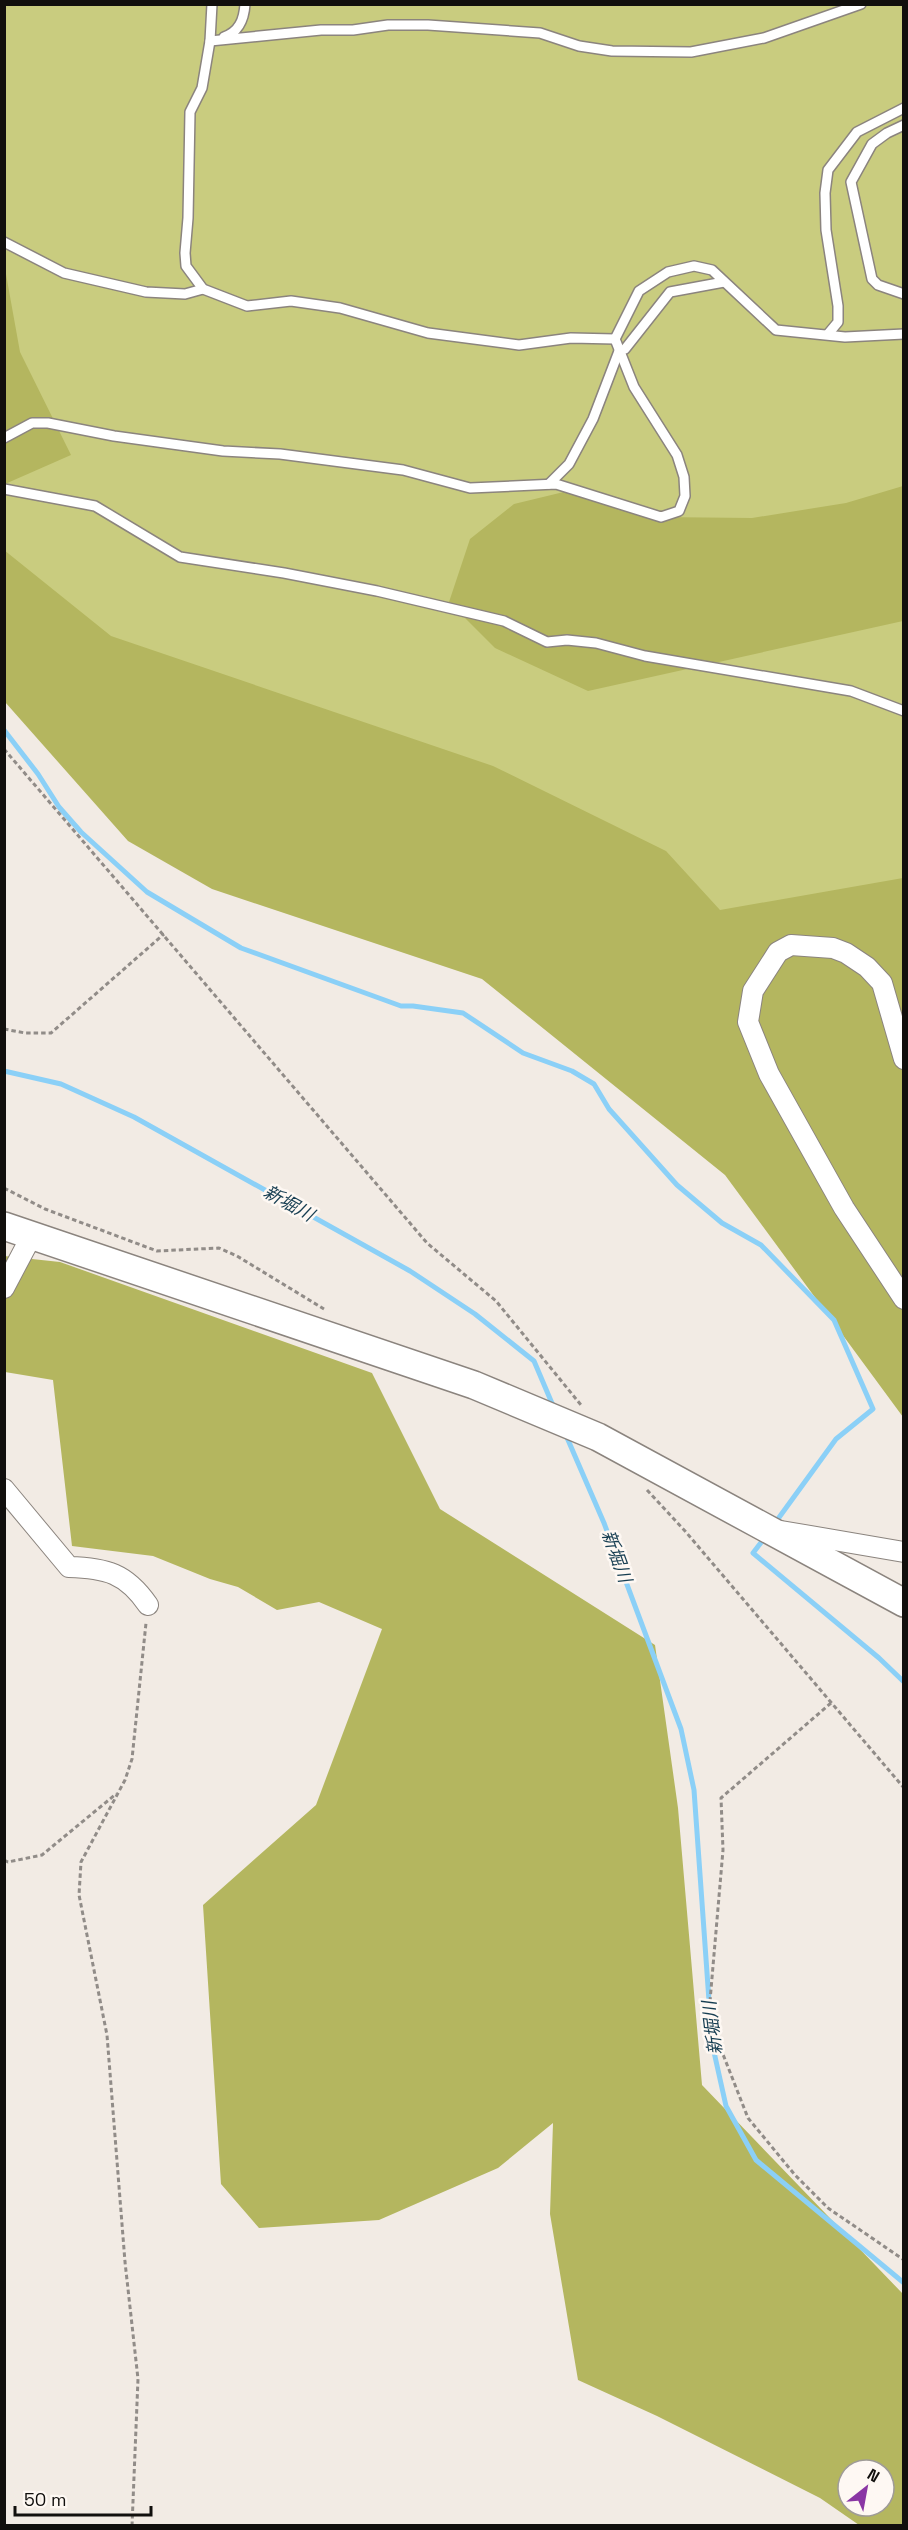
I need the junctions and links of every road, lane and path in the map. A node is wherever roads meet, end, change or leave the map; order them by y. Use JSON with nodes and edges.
{"nodes":[{"id":1,"x":212,"y":4,"type":"edge"},
{"id":2,"x":245,"y":4,"type":"edge"},
{"id":3,"x":861,"y":4,"type":"edge"},
{"id":4,"x":210,"y":41,"type":"junction"},
{"id":5,"x":903,"y":108,"type":"edge"},
{"id":6,"x":903,"y":125,"type":"edge"},
{"id":7,"x":4,"y":243,"type":"edge"},
{"id":8,"x":724,"y":282,"type":"junction"},
{"id":9,"x":203,"y":289,"type":"junction"},
{"id":10,"x":903,"y":294,"type":"edge"},
{"id":11,"x":828,"y":334,"type":"junction"},
{"id":12,"x":903,"y":334,"type":"edge"},
{"id":13,"x":615,"y":339,"type":"junction"},
{"id":14,"x":619,"y":351,"type":"junction"},
{"id":15,"x":4,"y":438,"type":"edge"},
{"id":16,"x":549,"y":484,"type":"junction"},
{"id":17,"x":4,"y":489,"type":"edge"},
{"id":18,"x":903,"y":711,"type":"edge"},
{"id":19,"x":4,"y":749,"type":"edge"},
{"id":20,"x":164,"y":934,"type":"junction"},
{"id":21,"x":4,"y":1029,"type":"edge"},
{"id":22,"x":903,"y":1059,"type":"edge"},
{"id":23,"x":4,"y":1188,"type":"edge"},
{"id":24,"x":4,"y":1226,"type":"edge"},
{"id":25,"x":31,"y":1237,"type":"junction"},
{"id":26,"x":4,"y":1288,"type":"edge"},
{"id":27,"x":903,"y":1299,"type":"edge"},
{"id":28,"x":331,"y":1312,"type":"dead end"},
{"id":29,"x":598,"y":1437,"type":"junction"},
{"id":30,"x":645,"y":1488,"type":"dead end"},
{"id":31,"x":4,"y":1489,"type":"edge"},
{"id":32,"x":767,"y":1529,"type":"junction"},
{"id":33,"x":903,"y":1551,"type":"edge"},
{"id":34,"x":903,"y":1603,"type":"edge"},
{"id":35,"x":148,"y":1605,"type":"joint"},
{"id":36,"x":831,"y":1703,"type":"junction"},
{"id":37,"x":903,"y":1788,"type":"edge"},
{"id":38,"x":118,"y":1793,"type":"junction"},
{"id":39,"x":4,"y":1860,"type":"edge"},
{"id":40,"x":903,"y":2260,"type":"edge"},
{"id":41,"x":132,"y":2526,"type":"edge"}],
"edges":[{"from":1,"to":4,"type":"lane"},
{"from":2,"to":4,"type":"lane"},
{"from":3,"to":4,"type":"lane"},
{"from":4,"to":9,"type":"lane"},
{"from":5,"to":11,"type":"lane"},
{"from":6,"to":10,"type":"lane"},
{"from":7,"to":9,"type":"lane"},
{"from":8,"to":11,"type":"lane"},
{"from":8,"to":13,"type":"lane"},
{"from":8,"to":14,"type":"lane"},
{"from":9,"to":13,"type":"lane"},
{"from":11,"to":12,"type":"lane"},
{"from":13,"to":14,"type":"lane"},
{"from":14,"to":16,"type":"lane"},
{"from":14,"to":16,"type":"lane"},
{"from":15,"to":16,"type":"lane"},
{"from":17,"to":18,"type":"lane"},
{"from":19,"to":20,"type":"path"},
{"from":20,"to":21,"type":"path"},
{"from":20,"to":29,"type":"path"},
{"from":22,"to":27,"type":"street"},
{"from":23,"to":28,"type":"path"},
{"from":24,"to":25,"type":"street"},
{"from":25,"to":26,"type":"street"},
{"from":25,"to":29,"type":"street"},
{"from":29,"to":32,"type":"street"},
{"from":30,"to":36,"type":"path"},
{"from":31,"to":35,"type":"street"},
{"from":32,"to":33,"type":"street"},
{"from":32,"to":34,"type":"street"},
{"from":35,"to":38,"type":"path"},
{"from":36,"to":37,"type":"path"},
{"from":36,"to":40,"type":"path"},
{"from":38,"to":39,"type":"path"},
{"from":38,"to":41,"type":"path"}]}
